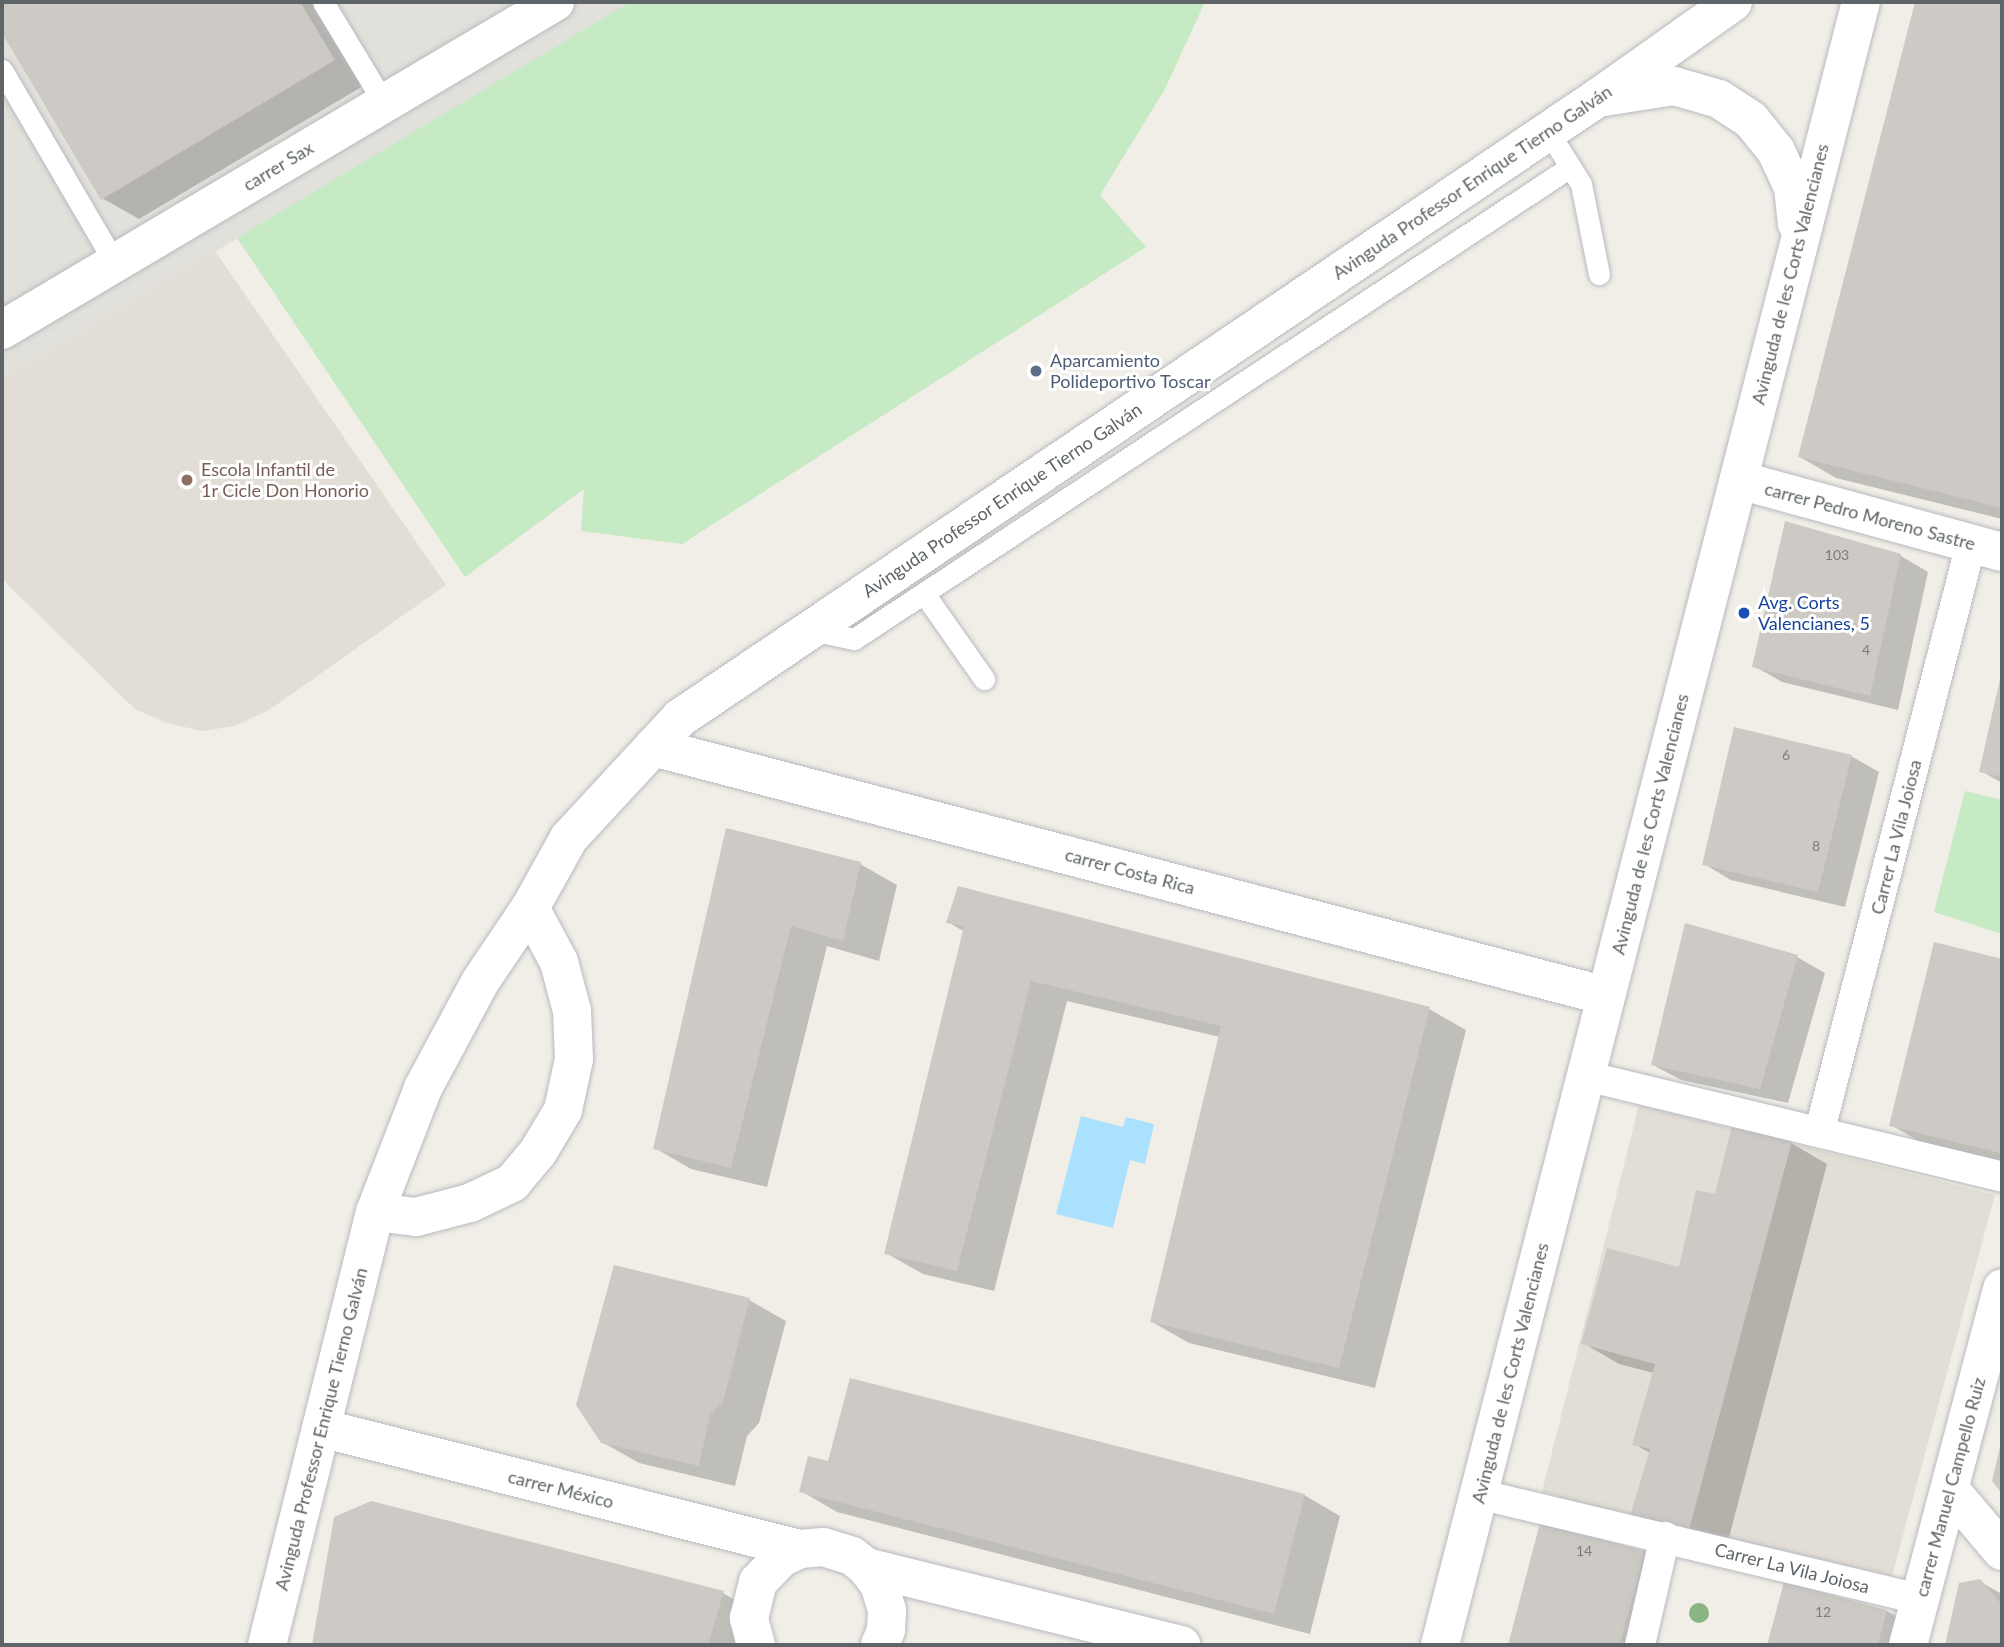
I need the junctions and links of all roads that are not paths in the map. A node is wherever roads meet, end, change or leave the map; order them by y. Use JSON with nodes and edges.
{"nodes":[{"id":1,"x":323,"y":2,"type":"edge"},
{"id":2,"x":555,"y":2,"type":"edge"},
{"id":3,"x":1732,"y":2,"type":"edge"},
{"id":4,"x":1861,"y":2,"type":"edge"},
{"id":5,"x":2,"y":71,"type":"edge"},
{"id":6,"x":1596,"y":99,"type":"junction"},
{"id":7,"x":384,"y":103,"type":"junction"},
{"id":8,"x":1548,"y":131,"type":"junction"},
{"id":9,"x":1570,"y":167,"type":"junction"},
{"id":10,"x":1798,"y":237,"type":"junction"},
{"id":11,"x":115,"y":263,"type":"junction"},
{"id":12,"x":1599,"y":274,"type":"dead end"},
{"id":13,"x":2,"y":330,"type":"edge"},
{"id":14,"x":1739,"y":480,"type":"junction"},
{"id":15,"x":1987,"y":548,"type":"edge"},
{"id":16,"x":926,"y":595,"type":"junction"},
{"id":17,"x":810,"y":630,"type":"junction"},
{"id":18,"x":984,"y":679,"type":"dead end"},
{"id":19,"x":653,"y":747,"type":"junction"},
{"id":20,"x":530,"y":908,"type":"junction"},
{"id":21,"x":1606,"y":996,"type":"junction"},
{"id":22,"x":1586,"y":1076,"type":"junction"},
{"id":23,"x":1820,"y":1130,"type":"junction"},
{"id":24,"x":2002,"y":1177,"type":"edge"},
{"id":25,"x":376,"y":1212,"type":"junction"},
{"id":26,"x":2002,"y":1288,"type":"edge"},
{"id":27,"x":321,"y":1428,"type":"junction"},
{"id":28,"x":1951,"y":1491,"type":"junction"},
{"id":29,"x":1478,"y":1494,"type":"junction"},
{"id":30,"x":1665,"y":1537,"type":"junction"},
{"id":31,"x":800,"y":1549,"type":"junction"},
{"id":32,"x":2002,"y":1551,"type":"edge"},
{"id":33,"x":866,"y":1567,"type":"junction"},
{"id":34,"x":1920,"y":1599,"type":"junction"},
{"id":35,"x":267,"y":1645,"type":"edge"},
{"id":36,"x":756,"y":1645,"type":"edge"},
{"id":37,"x":880,"y":1645,"type":"edge"},
{"id":38,"x":1181,"y":1645,"type":"edge"},
{"id":39,"x":1440,"y":1645,"type":"edge"},
{"id":40,"x":1640,"y":1645,"type":"edge"},
{"id":41,"x":1908,"y":1645,"type":"edge"}],
"edges":[{"from":1,"to":7,"type":"lane"},
{"from":2,"to":7,"type":"street","name":"carrer Sax"},
{"from":3,"to":6,"type":"street","name":"Avinguda Professor Enrique Tierno Galván"},
{"from":4,"to":10,"type":"street","name":"Avinguda de les Corts Valencianes"},
{"from":5,"to":11,"type":"lane"},
{"from":6,"to":8,"type":"street","name":"Avinguda Professor Enrique Tierno Galván"},
{"from":6,"to":10,"type":"street"},
{"from":7,"to":11,"type":"street","name":"carrer Sax"},
{"from":8,"to":9,"type":"lane"},
{"from":8,"to":17,"type":"street","name":"Avinguda Professor Enrique Tierno Galván"},
{"from":9,"to":12,"type":"lane"},
{"from":9,"to":16,"type":"lane"},
{"from":10,"to":14,"type":"street","name":"Avinguda de les Corts Valencianes"},
{"from":11,"to":13,"type":"street","name":"carrer Sax"},
{"from":14,"to":15,"type":"street","name":"carrer Pedro Moreno Sastre"},
{"from":14,"to":21,"type":"street","name":"Avinguda de les Corts Valencianes"},
{"from":15,"to":23,"type":"street","name":"Carrer La Vila Joiosa"},
{"from":16,"to":17,"type":"lane"},
{"from":16,"to":18,"type":"lane"},
{"from":17,"to":19,"type":"street","name":"Avinguda Professor Enrique Tierno Galván"},
{"from":19,"to":20,"type":"street","name":"Avinguda Professor Enrique Tierno Galván"},
{"from":19,"to":21,"type":"street","name":"carrer Costa Rica"},
{"from":20,"to":25,"type":"street","name":"Avinguda Professor Enrique Tierno Galván"},
{"from":20,"to":25,"type":"street"},
{"from":21,"to":22,"type":"street","name":"Avinguda de les Corts Valencianes"},
{"from":22,"to":23,"type":"street"},
{"from":22,"to":29,"type":"street","name":"Avinguda de les Corts Valencianes"},
{"from":23,"to":24,"type":"street"},
{"from":25,"to":27,"type":"street","name":"Avinguda Professor Enrique Tierno Galván"},
{"from":26,"to":28,"type":"street","name":"carrer Manuel Campello Ruiz"},
{"from":27,"to":31,"type":"street","name":"carrer México"},
{"from":27,"to":35,"type":"street","name":"Avinguda Professor Enrique Tierno Galván"},
{"from":28,"to":32,"type":"street"},
{"from":28,"to":34,"type":"street","name":"carrer Manuel Campello Ruiz"},
{"from":29,"to":30,"type":"street","name":"Carrer La Vila Joiosa"},
{"from":29,"to":39,"type":"street","name":"Avinguda de les Corts Valencianes"},
{"from":30,"to":34,"type":"street","name":"Carrer La Vila Joiosa"},
{"from":30,"to":40,"type":"street"},
{"from":31,"to":33,"type":"street","name":"carrer México"},
{"from":31,"to":36,"type":"street"},
{"from":33,"to":37,"type":"street"},
{"from":33,"to":38,"type":"street"},
{"from":34,"to":41,"type":"street","name":"carrer Manuel Campello Ruiz"}]}
